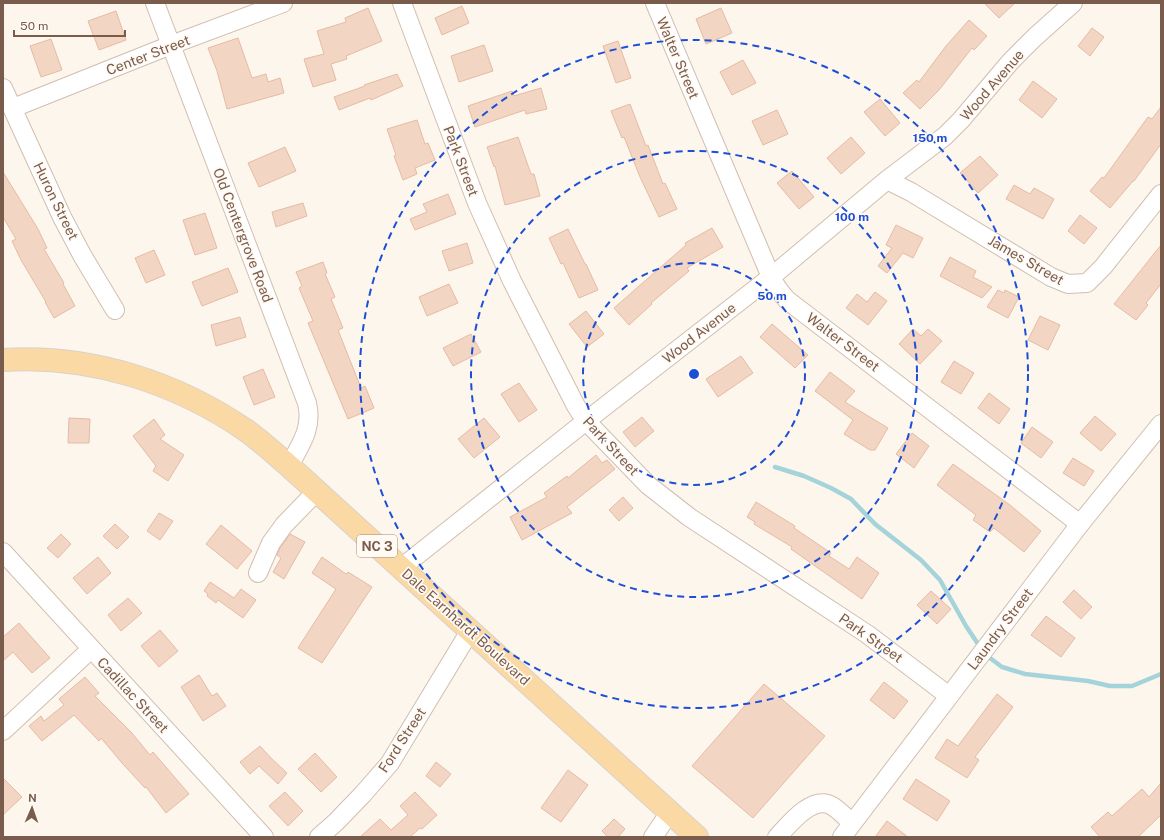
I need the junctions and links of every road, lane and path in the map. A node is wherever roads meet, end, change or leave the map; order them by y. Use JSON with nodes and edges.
{"nodes":[{"id":1,"x":156,"y":3,"type":"edge"},
{"id":2,"x":283,"y":3,"type":"edge"},
{"id":3,"x":402,"y":3,"type":"edge"},
{"id":4,"x":655,"y":3,"type":"edge"},
{"id":5,"x":1073,"y":3,"type":"edge"},
{"id":6,"x":172,"y":45,"type":"junction"},
{"id":7,"x":3,"y":88,"type":"edge"},
{"id":8,"x":13,"y":108,"type":"junction"},
{"id":9,"x":887,"y":180,"type":"junction"},
{"id":10,"x":1161,"y":194,"type":"edge"},
{"id":11,"x":771,"y":277,"type":"junction"},
{"id":12,"x":115,"y":310,"type":"dead end"},
{"id":13,"x":3,"y":360,"type":"edge"},
{"id":14,"x":586,"y":421,"type":"junction"},
{"id":15,"x":1161,"y":424,"type":"edge"},
{"id":16,"x":289,"y":466,"type":"junction"},
{"id":17,"x":317,"y":491,"type":"junction"},
{"id":18,"x":1080,"y":524,"type":"junction"},
{"id":19,"x":3,"y":552,"type":"edge"},
{"id":20,"x":401,"y":568,"type":"junction"},
{"id":21,"x":258,"y":574,"type":"dead end"},
{"id":22,"x":470,"y":630,"type":"junction"},
{"id":23,"x":91,"y":649,"type":"junction"},
{"id":24,"x":949,"y":696,"type":"junction"},
{"id":25,"x":3,"y":731,"type":"edge"},
{"id":26,"x":670,"y":812,"type":"junction"},
{"id":27,"x":847,"y":830,"type":"edge"},
{"id":28,"x":264,"y":837,"type":"edge"},
{"id":29,"x":319,"y":837,"type":"edge"},
{"id":30,"x":653,"y":837,"type":"edge"},
{"id":31,"x":697,"y":837,"type":"edge"},
{"id":32,"x":777,"y":837,"type":"edge"}],
"edges":[{"from":1,"to":6,"type":"street","name":"Old Centergrove Road"},
{"from":2,"to":6,"type":"street","name":"Center Street"},
{"from":3,"to":14,"type":"street","name":"Park Street"},
{"from":4,"to":11,"type":"street","name":"Walter Street"},
{"from":5,"to":9,"type":"street","name":"Wood Avenue"},
{"from":6,"to":8,"type":"street","name":"Center Street"},
{"from":6,"to":16,"type":"street","name":"Old Centergrove Road"},
{"from":7,"to":8,"type":"street","name":"Huron Street"},
{"from":8,"to":12,"type":"street","name":"Huron Street"},
{"from":9,"to":10,"type":"street","name":"James Street"},
{"from":9,"to":11,"type":"street","name":"Wood Avenue"},
{"from":11,"to":14,"type":"street","name":"Wood Avenue"},
{"from":11,"to":18,"type":"street","name":"Walter Street"},
{"from":13,"to":16,"type":"main road","name":"Dale Earnhardt Boulevard","number":"NC 3"},
{"from":14,"to":20,"type":"street","name":"Wood Avenue"},
{"from":14,"to":24,"type":"street","name":"Park Street"},
{"from":15,"to":18,"type":"street","name":"Laundry Street"},
{"from":16,"to":17,"type":"main road","name":"Dale Earnhardt Boulevard","number":"NC 3"},
{"from":17,"to":20,"type":"main road","name":"Dale Earnhardt Boulevard","number":"NC 3"},
{"from":17,"to":21,"type":"street"},
{"from":18,"to":24,"type":"street","name":"Laundry Street"},
{"from":19,"to":23,"type":"street","name":"Cadillac Street"},
{"from":20,"to":22,"type":"main road","name":"Dale Earnhardt Boulevard","number":"NC 3"},
{"from":22,"to":26,"type":"main road","name":"Dale Earnhardt Boulevard","number":"NC 3"},
{"from":22,"to":29,"type":"street","name":"Ford Street"},
{"from":23,"to":25,"type":"street"},
{"from":23,"to":28,"type":"street","name":"Cadillac Street"},
{"from":24,"to":27,"type":"street","name":"Laundry Street"},
{"from":26,"to":30,"type":"street"},
{"from":26,"to":31,"type":"main road","name":"Dale Earnhardt Boulevard","number":"NC 3"},
{"from":27,"to":32,"type":"street"}]}
